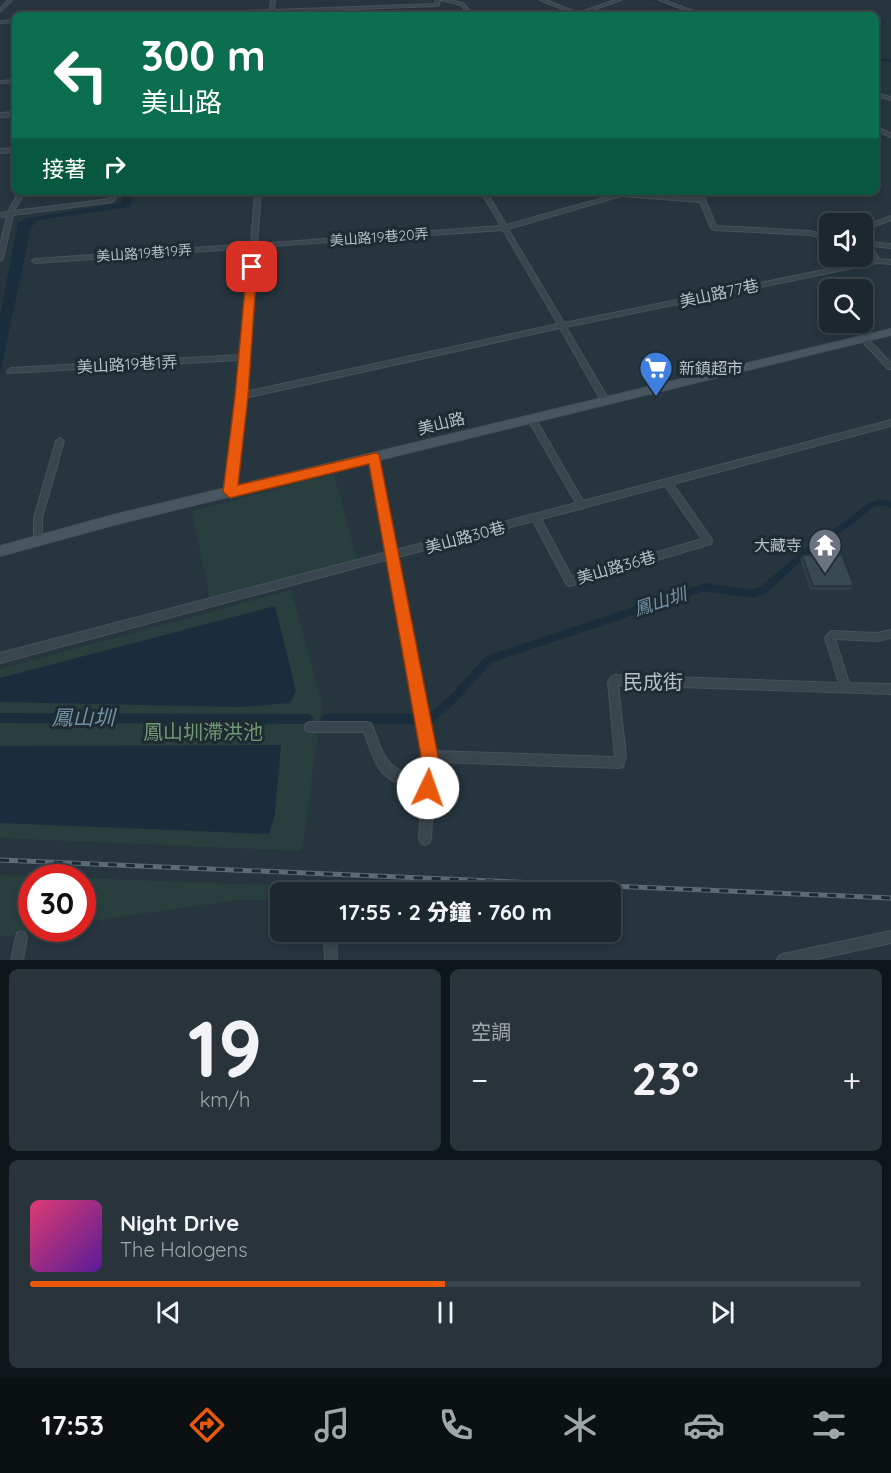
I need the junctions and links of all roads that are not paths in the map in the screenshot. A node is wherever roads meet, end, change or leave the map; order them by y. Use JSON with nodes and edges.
{"nodes":[{"id":1,"x":10,"y":0,"type":"edge"},
{"id":2,"x":438,"y":0,"type":"edge"},
{"id":3,"x":442,"y":0,"type":"edge"},
{"id":4,"x":542,"y":0,"type":"edge"},
{"id":5,"x":618,"y":0,"type":"edge"},
{"id":6,"x":660,"y":0,"type":"edge"},
{"id":7,"x":467,"y":10,"type":"dead end"},
{"id":8,"x":0,"y":11,"type":"edge"},
{"id":9,"x":293,"y":12,"type":"edge"},
{"id":10,"x":574,"y":12,"type":"edge"},
{"id":11,"x":585,"y":12,"type":"edge"},
{"id":12,"x":694,"y":12,"type":"edge"},
{"id":13,"x":20,"y":195,"type":"edge"},
{"id":14,"x":113,"y":195,"type":"edge"},
{"id":15,"x":258,"y":195,"type":"edge"},
{"id":16,"x":486,"y":195,"type":"edge"},
{"id":17,"x":621,"y":195,"type":"joint"},
{"id":18,"x":700,"y":195,"type":"edge"},
{"id":19,"x":703,"y":200,"type":"junction"},
{"id":20,"x":10,"y":214,"type":"junction"},
{"id":21,"x":0,"y":215,"type":"edge"},
{"id":22,"x":891,"y":218,"type":"edge"},
{"id":23,"x":873,"y":225,"type":"edge"},
{"id":24,"x":504,"y":228,"type":"junction"},
{"id":25,"x":819,"y":235,"type":"edge"},
{"id":26,"x":254,"y":245,"type":"junction"},
{"id":27,"x":873,"y":245,"type":"edge"},
{"id":28,"x":891,"y":246,"type":"edge"},
{"id":29,"x":873,"y":255,"type":"edge"},
{"id":30,"x":0,"y":259,"type":"edge"},
{"id":31,"x":35,"y":261,"type":"dead end"},
{"id":32,"x":877,"y":261,"type":"junction"},
{"id":33,"x":891,"y":262,"type":"edge"},
{"id":34,"x":561,"y":326,"type":"junction"},
{"id":35,"x":891,"y":332,"type":"edge"},
{"id":36,"x":863,"y":338,"type":"junction"},
{"id":37,"x":244,"y":357,"type":"junction"},
{"id":38,"x":891,"y":367,"type":"edge"},
{"id":39,"x":11,"y":371,"type":"dead end"},
{"id":40,"x":242,"y":396,"type":"junction"},
{"id":41,"x":605,"y":400,"type":"junction"},
{"id":42,"x":531,"y":418,"type":"junction"},
{"id":43,"x":891,"y":423,"type":"edge"},
{"id":44,"x":60,"y":441,"type":"dead end"},
{"id":45,"x":375,"y":458,"type":"junction"},
{"id":46,"x":668,"y":483,"type":"junction"},
{"id":47,"x":230,"y":492,"type":"junction"},
{"id":48,"x":582,"y":506,"type":"junction"},
{"id":49,"x":536,"y":518,"type":"junction"},
{"id":50,"x":38,"y":541,"type":"junction"},
{"id":51,"x":0,"y":551,"type":"edge"},
{"id":52,"x":393,"y":556,"type":"junction"},
{"id":53,"x":891,"y":634,"type":"edge"},
{"id":54,"x":0,"y":658,"type":"edge"},
{"id":55,"x":846,"y":688,"type":"junction"},
{"id":56,"x":891,"y":689,"type":"edge"},
{"id":57,"x":310,"y":727,"type":"dead end"},
{"id":58,"x":430,"y":756,"type":"junction"},
{"id":59,"x":428,"y":788,"type":"junction"},
{"id":60,"x":425,"y":839,"type":"dead end"},
{"id":61,"x":891,"y":937,"type":"edge"},
{"id":62,"x":20,"y":942,"type":"edge"},
{"id":63,"x":330,"y":942,"type":"edge"},
{"id":64,"x":17,"y":960,"type":"edge"},
{"id":65,"x":331,"y":960,"type":"edge"},
{"id":66,"x":783,"y":960,"type":"edge"}],
"edges":[{"from":1,"to":8,"type":"street"},
{"from":2,"to":9,"type":"street"},
{"from":3,"to":7,"type":"street"},
{"from":4,"to":10,"type":"street"},
{"from":5,"to":11,"type":"street"},
{"from":6,"to":12,"type":"street"},
{"from":13,"to":20,"type":"street"},
{"from":14,"to":20,"type":"street"},
{"from":15,"to":26,"type":"street"},
{"from":16,"to":24,"type":"street"},
{"from":17,"to":19,"type":"street"},
{"from":17,"to":24,"type":"street"},
{"from":18,"to":19,"type":"street"},
{"from":19,"to":25,"type":"street"},
{"from":20,"to":21,"type":"street"},
{"from":20,"to":30,"type":"street"},
{"from":22,"to":23,"type":"street"},
{"from":24,"to":26,"type":"street","name":"美山路19巷20弄"},
{"from":24,"to":34,"type":"street"},
{"from":26,"to":31,"type":"street","name":"美山路19巷19弄"},
{"from":26,"to":37,"type":"street"},
{"from":27,"to":28,"type":"street"},
{"from":29,"to":32,"type":"street"},
{"from":32,"to":33,"type":"street","name":"美山路77巷"},
{"from":32,"to":34,"type":"street","name":"美山路77巷"},
{"from":34,"to":40,"type":"street","name":"美山路77巷"},
{"from":34,"to":41,"type":"street"},
{"from":35,"to":36,"type":"street","name":"美山路"},
{"from":36,"to":38,"type":"street"},
{"from":36,"to":41,"type":"street","name":"美山路"},
{"from":37,"to":39,"type":"street","name":"美山路19巷1弄"},
{"from":37,"to":40,"type":"street"},
{"from":40,"to":47,"type":"street"},
{"from":41,"to":42,"type":"street","name":"美山路"},
{"from":42,"to":45,"type":"street","name":"美山路"},
{"from":42,"to":48,"type":"street"},
{"from":43,"to":46,"type":"street"},
{"from":44,"to":50,"type":"street"},
{"from":45,"to":47,"type":"street","name":"美山路"},
{"from":45,"to":52,"type":"street"},
{"from":46,"to":48,"type":"street"},
{"from":46,"to":49,"type":"street","name":"美山路36巷"},
{"from":47,"to":50,"type":"street","name":"美山路"},
{"from":48,"to":49,"type":"street"},
{"from":49,"to":52,"type":"street","name":"美山路30巷"},
{"from":50,"to":51,"type":"street","name":"美山路"},
{"from":52,"to":54,"type":"street","name":"美山路30巷"},
{"from":52,"to":58,"type":"street"},
{"from":53,"to":55,"type":"street"},
{"from":55,"to":56,"type":"street","name":"民成街"},
{"from":55,"to":58,"type":"street","name":"民成街"},
{"from":57,"to":59,"type":"street"},
{"from":58,"to":59,"type":"street"},
{"from":59,"to":60,"type":"street"},
{"from":61,"to":66,"type":"street"},
{"from":62,"to":64,"type":"street"},
{"from":63,"to":65,"type":"street"}]}
